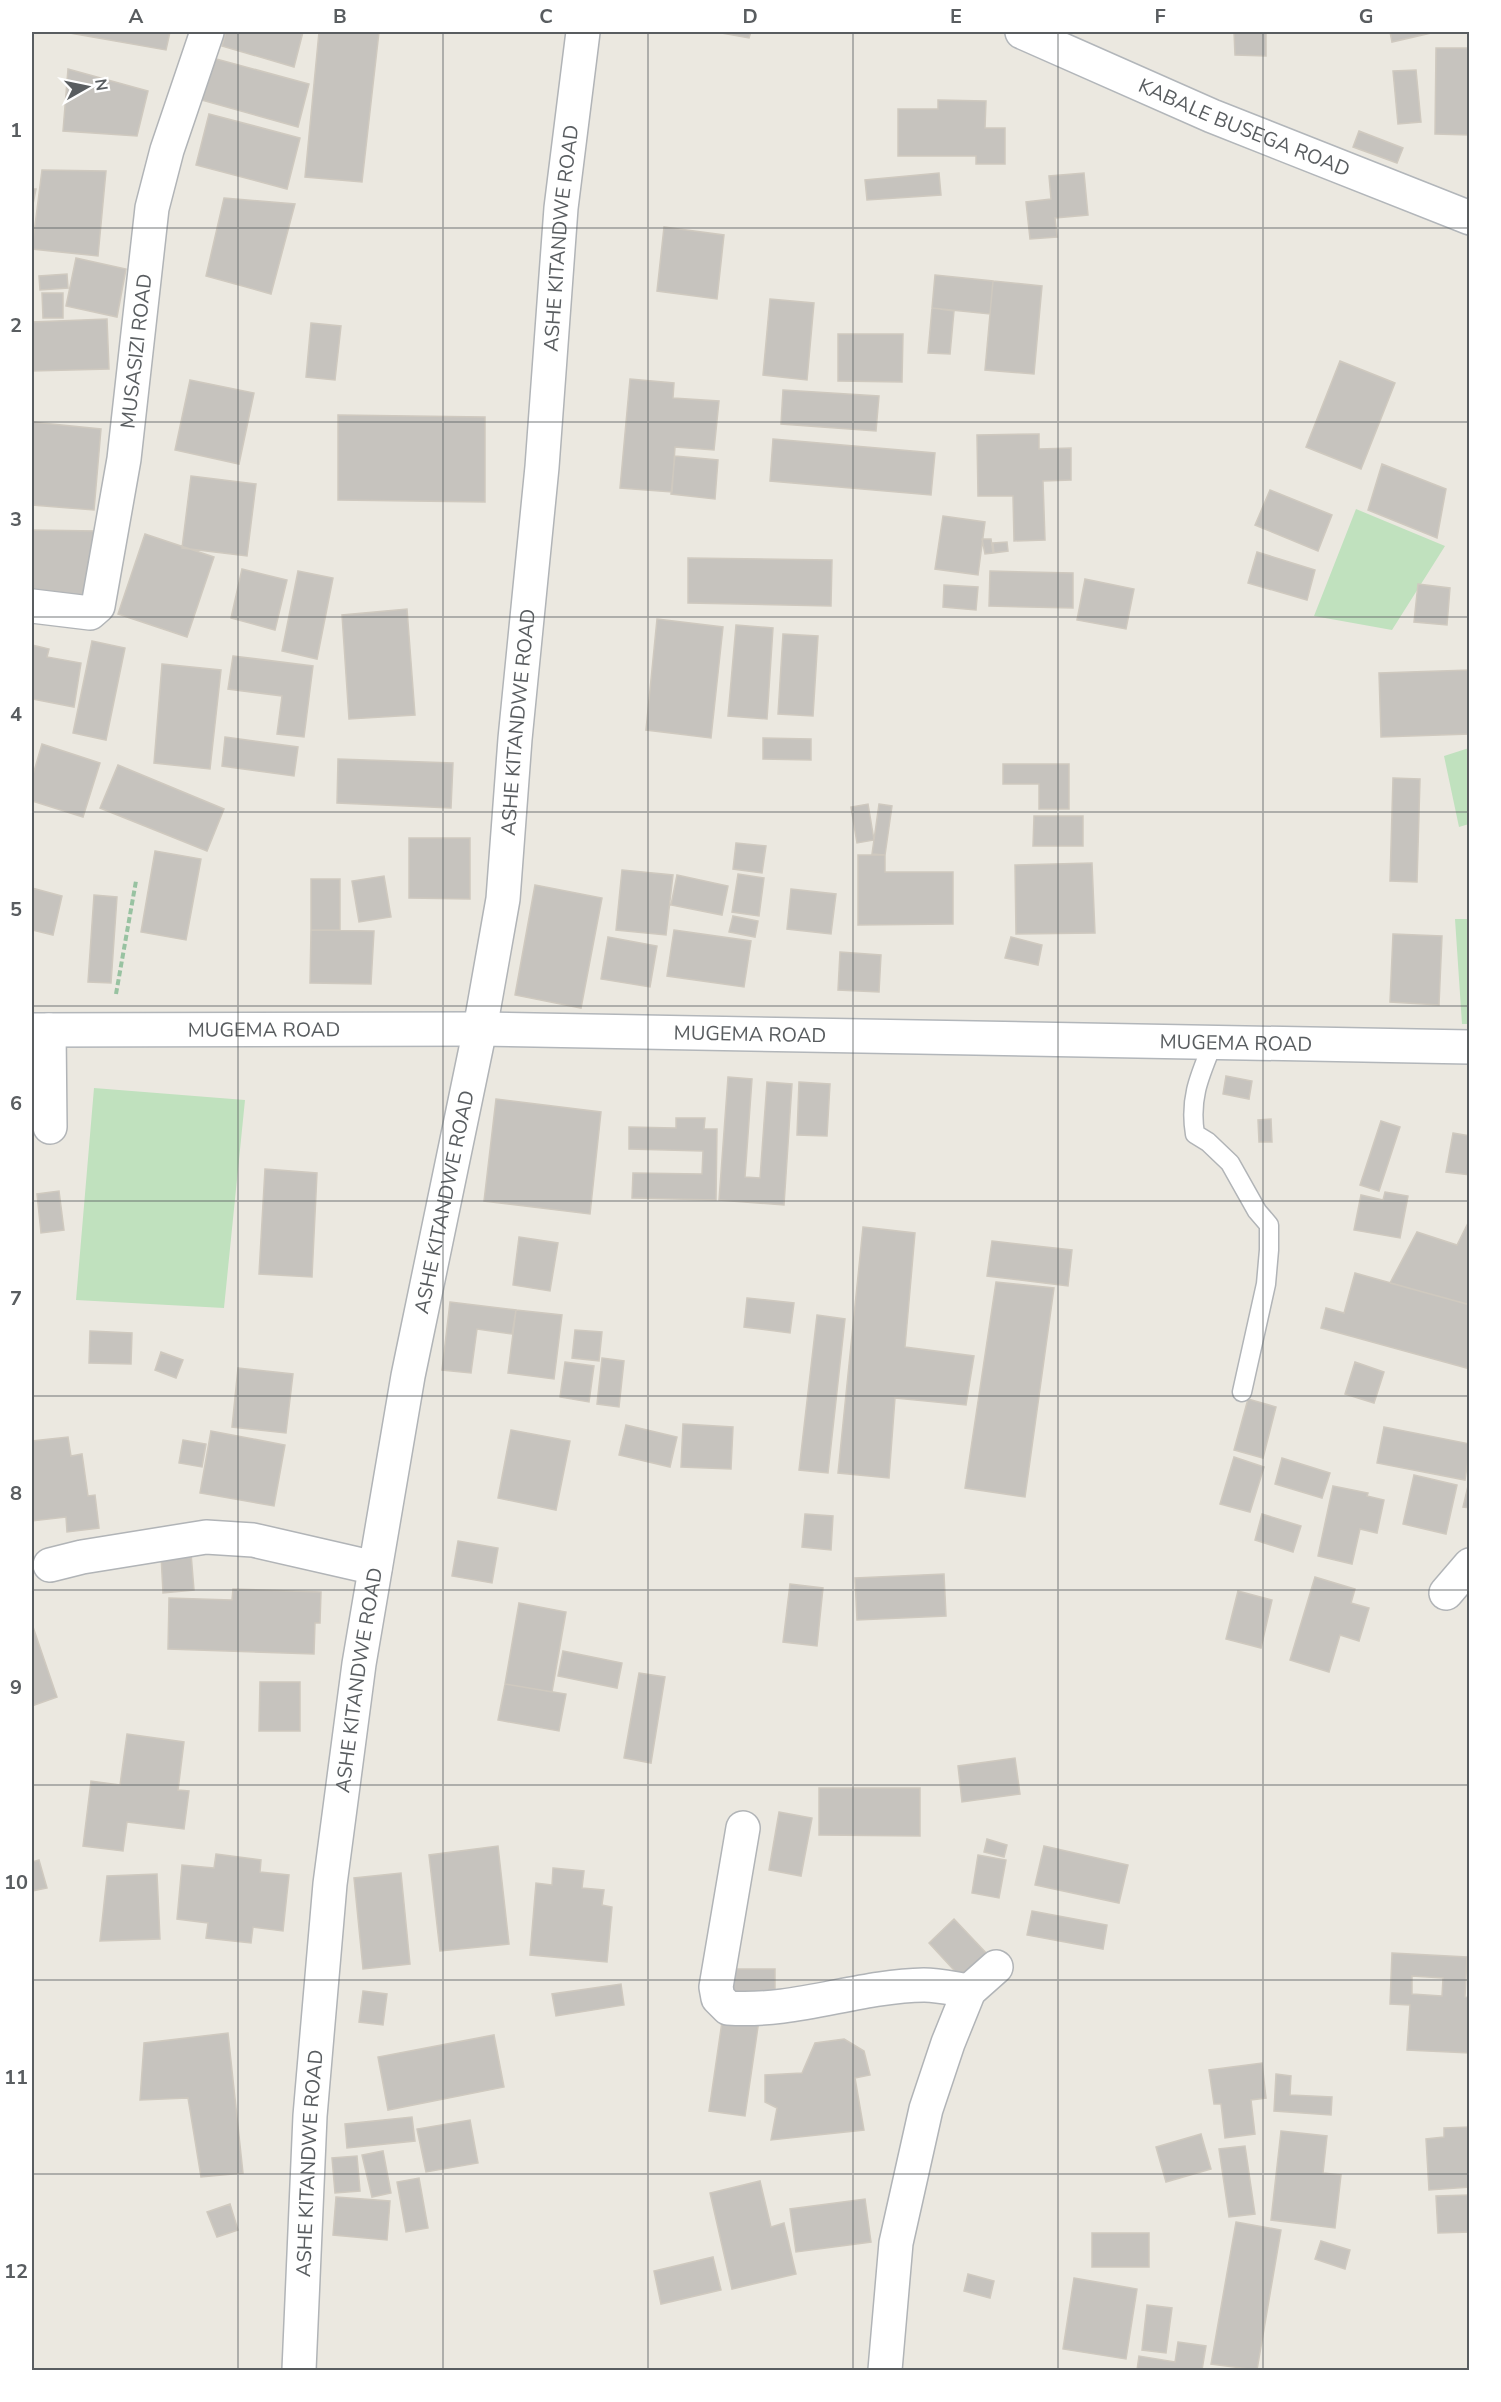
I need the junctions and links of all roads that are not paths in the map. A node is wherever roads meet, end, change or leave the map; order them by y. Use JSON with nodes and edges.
{"nodes":[{"id":1,"x":207,"y":32,"type":"edge"},
{"id":2,"x":583,"y":32,"type":"edge"},
{"id":3,"x":1022,"y":32,"type":"edge"},
{"id":4,"x":1470,"y":218,"type":"edge"},
{"id":5,"x":32,"y":606,"type":"edge"},
{"id":6,"x":480,"y":1029,"type":"junction"},
{"id":7,"x":40,"y":1030,"type":"edge"},
{"id":8,"x":1213,"y":1042,"type":"junction"},
{"id":9,"x":1470,"y":1047,"type":"edge"},
{"id":10,"x":51,"y":1127,"type":"dead end"},
{"id":11,"x":1242,"y":1392,"type":"dead end"},
{"id":12,"x":51,"y":1565,"type":"dead end"},
{"id":13,"x":1470,"y":1565,"type":"edge"},
{"id":14,"x":375,"y":1568,"type":"junction"},
{"id":15,"x":1446,"y":1593,"type":"dead end"},
{"id":16,"x":742,"y":1828,"type":"dead end"},
{"id":17,"x":996,"y":1966,"type":"dead end"},
{"id":18,"x":969,"y":1991,"type":"junction"},
{"id":19,"x":299,"y":2370,"type":"edge"},
{"id":20,"x":885,"y":2370,"type":"edge"}],
"edges":[{"from":1,"to":5,"type":"street","name":"MUSASIZI ROAD"},
{"from":2,"to":6,"type":"street","name":"ASHE KITANDWE ROAD"},
{"from":3,"to":4,"type":"street","name":"KABALE BUSEGA ROAD"},
{"from":6,"to":7,"type":"street","name":"MUGEMA ROAD"},
{"from":6,"to":8,"type":"street","name":"MUGEMA ROAD"},
{"from":6,"to":14,"type":"street","name":"ASHE KITANDWE ROAD"},
{"from":7,"to":10,"type":"street"},
{"from":8,"to":9,"type":"street","name":"MUGEMA ROAD"},
{"from":8,"to":11,"type":"lane"},
{"from":12,"to":14,"type":"street"},
{"from":13,"to":15,"type":"street"},
{"from":14,"to":19,"type":"street","name":"ASHE KITANDWE ROAD"},
{"from":16,"to":18,"type":"street"},
{"from":17,"to":18,"type":"street"},
{"from":18,"to":20,"type":"street"}]}
